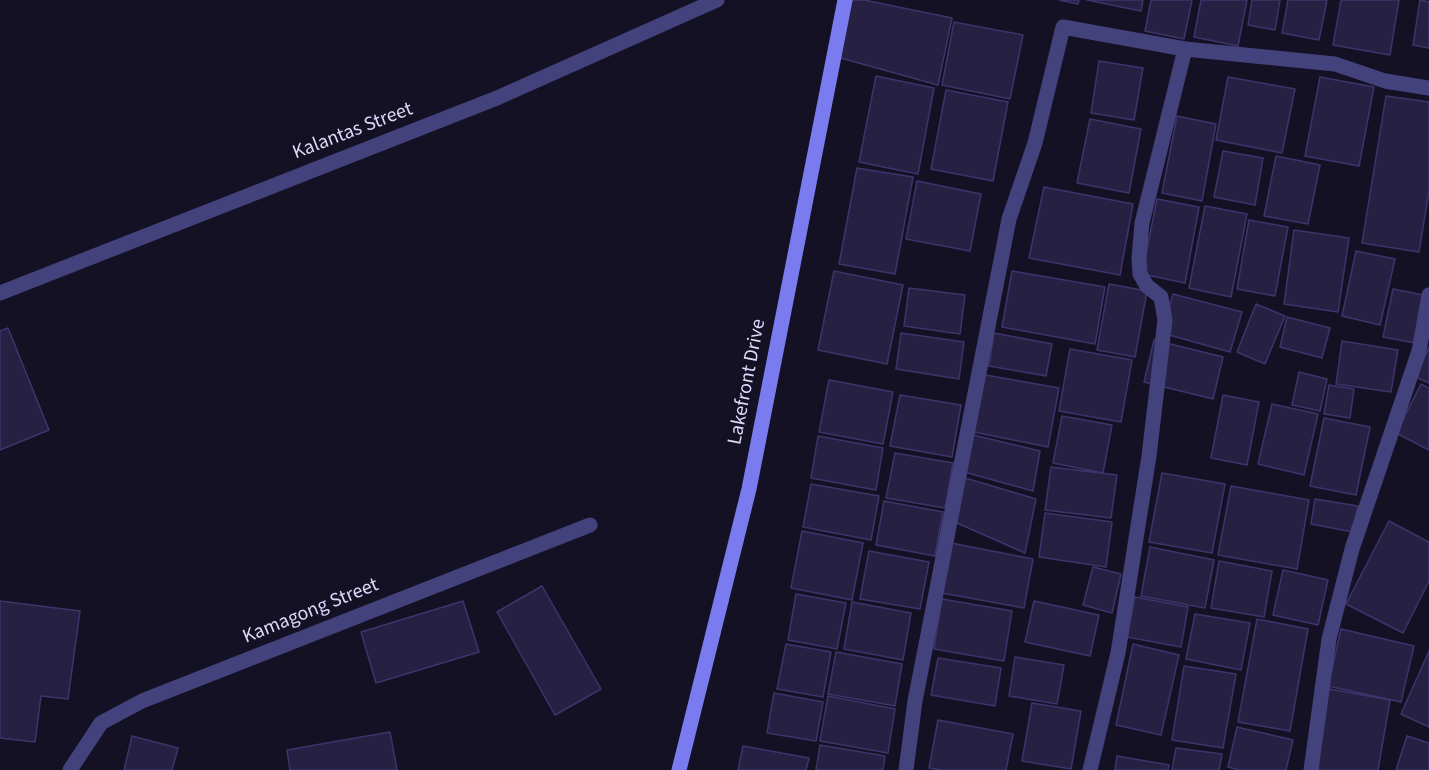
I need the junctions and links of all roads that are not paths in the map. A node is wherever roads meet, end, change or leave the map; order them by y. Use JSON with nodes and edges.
{"nodes":[{"id":1,"x":717,"y":0,"type":"edge"},
{"id":2,"x":845,"y":0,"type":"edge"},
{"id":3,"x":1185,"y":50,"type":"junction"},
{"id":4,"x":1429,"y":87,"type":"edge"},
{"id":5,"x":0,"y":293,"type":"edge"},
{"id":6,"x":1429,"y":295,"type":"edge"},
{"id":7,"x":590,"y":525,"type":"dead end"},
{"id":8,"x":70,"y":770,"type":"edge"},
{"id":9,"x":679,"y":770,"type":"edge"},
{"id":10,"x":906,"y":770,"type":"edge"},
{"id":11,"x":1090,"y":770,"type":"edge"},
{"id":12,"x":1311,"y":770,"type":"edge"}],
"edges":[{"from":1,"to":5,"type":"street","name":"Kalantas Street"},
{"from":2,"to":9,"type":"street","name":"Lakefront Drive"},
{"from":3,"to":4,"type":"street"},
{"from":3,"to":10,"type":"street"},
{"from":3,"to":11,"type":"street"},
{"from":6,"to":12,"type":"street"},
{"from":7,"to":8,"type":"street","name":"Kamagong Street"}]}
